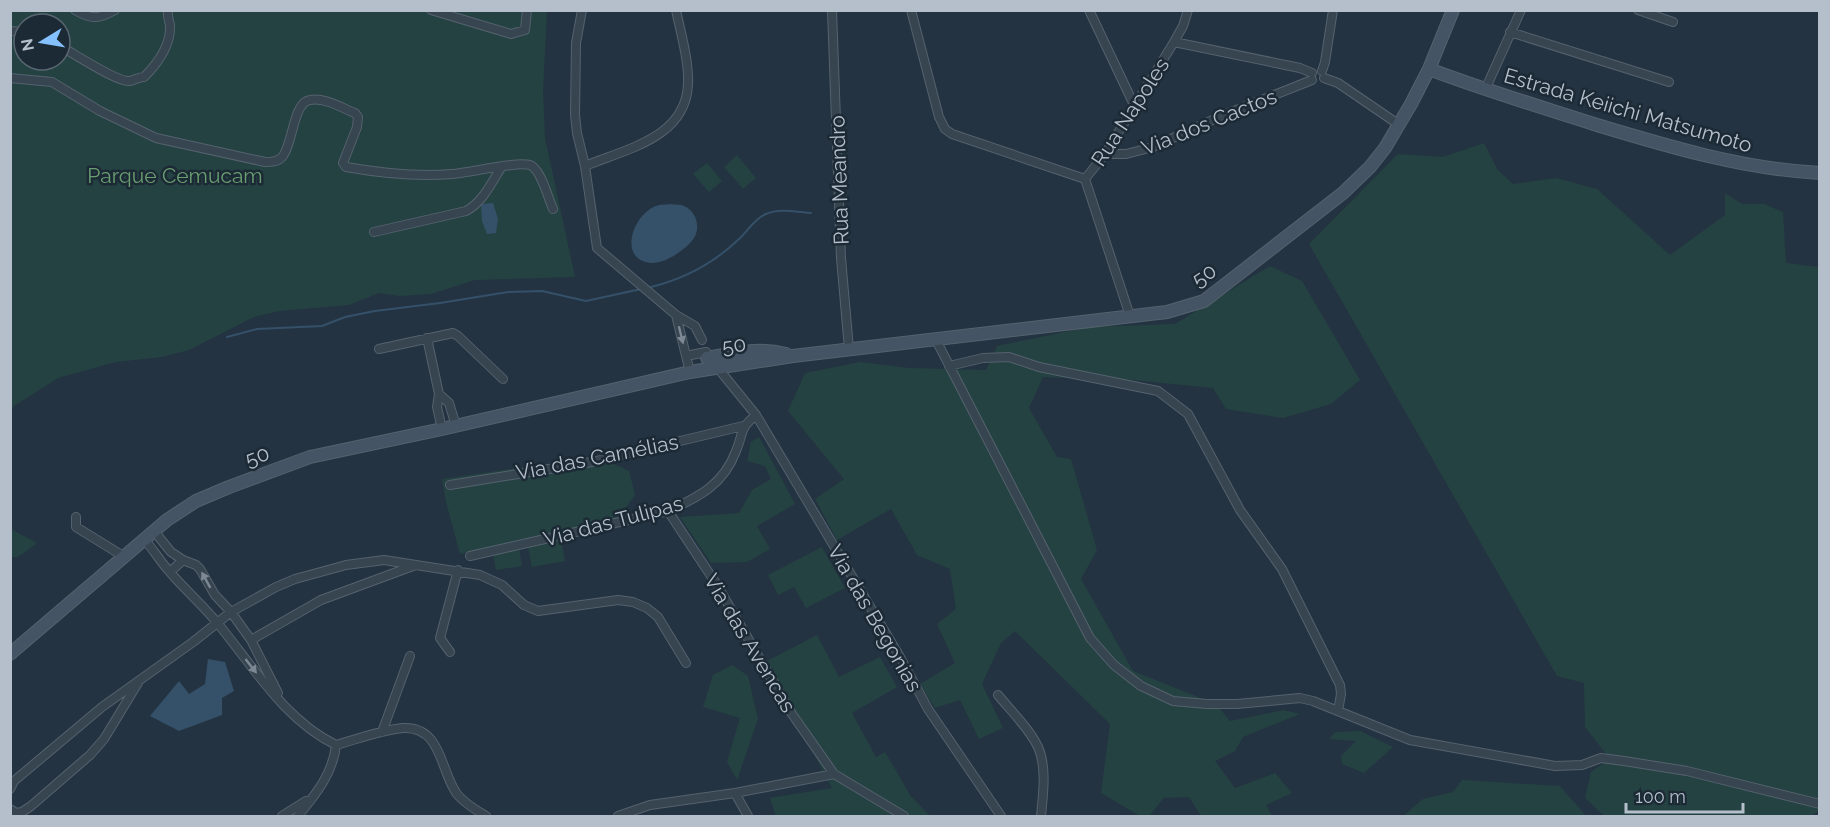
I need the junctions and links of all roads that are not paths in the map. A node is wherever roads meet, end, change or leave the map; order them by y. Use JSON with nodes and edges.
{"nodes":[{"id":1,"x":75,"y":10,"type":"edge"},
{"id":2,"x":115,"y":10,"type":"edge"},
{"id":3,"x":168,"y":10,"type":"edge"},
{"id":4,"x":431,"y":10,"type":"edge"},
{"id":5,"x":527,"y":10,"type":"edge"},
{"id":6,"x":582,"y":10,"type":"edge"},
{"id":7,"x":676,"y":10,"type":"edge"},
{"id":8,"x":832,"y":10,"type":"edge"},
{"id":9,"x":911,"y":10,"type":"edge"},
{"id":10,"x":1089,"y":10,"type":"edge"},
{"id":11,"x":1188,"y":10,"type":"edge"},
{"id":12,"x":1333,"y":10,"type":"edge"},
{"id":13,"x":1453,"y":10,"type":"edge"},
{"id":14,"x":1521,"y":10,"type":"edge"},
{"id":15,"x":1638,"y":10,"type":"edge"},
{"id":16,"x":1673,"y":22,"type":"dead end"},
{"id":17,"x":1510,"y":32,"type":"junction"},
{"id":18,"x":1174,"y":42,"type":"junction"},
{"id":19,"x":72,"y":52,"type":"edge"},
{"id":20,"x":1428,"y":69,"type":"junction"},
{"id":21,"x":1318,"y":76,"type":"junction"},
{"id":22,"x":10,"y":78,"type":"edge"},
{"id":23,"x":1669,"y":82,"type":"dead end"},
{"id":24,"x":1485,"y":90,"type":"junction"},
{"id":25,"x":1135,"y":107,"type":"junction"},
{"id":26,"x":1398,"y":124,"type":"junction"},
{"id":27,"x":1105,"y":154,"type":"junction"},
{"id":28,"x":502,"y":166,"type":"junction"},
{"id":29,"x":585,"y":166,"type":"junction"},
{"id":30,"x":1820,"y":173,"type":"edge"},
{"id":31,"x":1085,"y":179,"type":"junction"},
{"id":32,"x":553,"y":209,"type":"dead end"},
{"id":33,"x":374,"y":232,"type":"dead end"},
{"id":34,"x":676,"y":315,"type":"junction"},
{"id":35,"x":1130,"y":316,"type":"junction"},
{"id":36,"x":427,"y":338,"type":"junction"},
{"id":37,"x":936,"y":340,"type":"junction"},
{"id":38,"x":378,"y":349,"type":"dead end"},
{"id":39,"x":849,"y":349,"type":"junction"},
{"id":40,"x":708,"y":355,"type":"junction"},
{"id":41,"x":686,"y":356,"type":"junction"},
{"id":42,"x":949,"y":366,"type":"junction"},
{"id":43,"x":690,"y":372,"type":"junction"},
{"id":44,"x":503,"y":380,"type":"dead end"},
{"id":45,"x":439,"y":394,"type":"junction"},
{"id":46,"x":756,"y":416,"type":"junction"},
{"id":47,"x":456,"y":426,"type":"junction"},
{"id":48,"x":743,"y":426,"type":"junction"},
{"id":49,"x":442,"y":429,"type":"junction"},
{"id":50,"x":450,"y":485,"type":"dead end"},
{"id":51,"x":668,"y":511,"type":"junction"},
{"id":52,"x":76,"y":517,"type":"dead end"},
{"id":53,"x":149,"y":535,"type":"junction"},
{"id":54,"x":123,"y":556,"type":"junction"},
{"id":55,"x":470,"y":556,"type":"dead end"},
{"id":56,"x":183,"y":560,"type":"junction"},
{"id":57,"x":413,"y":566,"type":"junction"},
{"id":58,"x":458,"y":570,"type":"junction"},
{"id":59,"x":170,"y":572,"type":"junction"},
{"id":60,"x":231,"y":612,"type":"junction"},
{"id":61,"x":218,"y":624,"type":"junction"},
{"id":62,"x":251,"y":640,"type":"junction"},
{"id":63,"x":450,"y":652,"type":"dead end"},
{"id":64,"x":10,"y":654,"type":"edge"},
{"id":65,"x":410,"y":656,"type":"dead end"},
{"id":66,"x":686,"y":663,"type":"dead end"},
{"id":67,"x":142,"y":677,"type":"junction"},
{"id":68,"x":998,"y":695,"type":"dead end"},
{"id":69,"x":285,"y":707,"type":"junction"},
{"id":70,"x":1338,"y":711,"type":"junction"},
{"id":71,"x":382,"y":732,"type":"junction"},
{"id":72,"x":336,"y":746,"type":"junction"},
{"id":73,"x":834,"y":774,"type":"junction"},
{"id":74,"x":10,"y":789,"type":"edge"},
{"id":75,"x":735,"y":793,"type":"junction"},
{"id":76,"x":314,"y":796,"type":"junction"},
{"id":77,"x":1820,"y":804,"type":"edge"},
{"id":78,"x":10,"y":809,"type":"edge"},
{"id":79,"x":282,"y":816,"type":"edge"},
{"id":80,"x":298,"y":816,"type":"edge"},
{"id":81,"x":486,"y":816,"type":"edge"},
{"id":82,"x":618,"y":816,"type":"edge"},
{"id":83,"x":748,"y":816,"type":"edge"},
{"id":84,"x":904,"y":816,"type":"edge"},
{"id":85,"x":1001,"y":816,"type":"edge"},
{"id":86,"x":1041,"y":816,"type":"edge"}],
"edges":[{"from":1,"to":2,"type":"street"},
{"from":3,"to":19,"type":"street"},
{"from":4,"to":5,"type":"street"},
{"from":6,"to":29,"type":"street"},
{"from":7,"to":29,"type":"street"},
{"from":8,"to":39,"type":"street","name":"Rua Meandro"},
{"from":9,"to":31,"type":"street"},
{"from":10,"to":25,"type":"street"},
{"from":11,"to":18,"type":"street","name":"Rua Napoles"},
{"from":12,"to":21,"type":"street"},
{"from":13,"to":20,"type":"main road","name":"50"},
{"from":14,"to":17,"type":"street"},
{"from":15,"to":16,"type":"street"},
{"from":17,"to":23,"type":"street"},
{"from":17,"to":24,"type":"street"},
{"from":18,"to":21,"type":"street"},
{"from":18,"to":25,"type":"street","name":"Rua Napoles"},
{"from":20,"to":24,"type":"main road","name":"Estrada Keiichi Matsumoto"},
{"from":20,"to":26,"type":"main road","name":"50"},
{"from":21,"to":26,"type":"street"},
{"from":21,"to":27,"type":"street","name":"Via dos Cactos"},
{"from":22,"to":28,"type":"street"},
{"from":24,"to":30,"type":"main road","name":"Estrada Keiichi Matsumoto"},
{"from":25,"to":27,"type":"street","name":"Rua Napoles"},
{"from":26,"to":35,"type":"main road","name":"50"},
{"from":27,"to":31,"type":"street","name":"Rua Napoles"},
{"from":28,"to":32,"type":"street"},
{"from":28,"to":33,"type":"street"},
{"from":29,"to":34,"type":"street"},
{"from":31,"to":35,"type":"street","name":"Rua Napoles"},
{"from":34,"to":40,"type":"street"},
{"from":34,"to":41,"type":"street","one_way":true},
{"from":35,"to":37,"type":"main road","name":"50"},
{"from":36,"to":38,"type":"street"},
{"from":36,"to":44,"type":"street"},
{"from":36,"to":45,"type":"street"},
{"from":37,"to":39,"type":"main road","name":"50"},
{"from":37,"to":42,"type":"street"},
{"from":39,"to":40,"type":"main road","name":"50"},
{"from":40,"to":41,"type":"street"},
{"from":40,"to":43,"type":"main road","name":"50"},
{"from":40,"to":46,"type":"street"},
{"from":41,"to":43,"type":"street"},
{"from":42,"to":70,"type":"street"},
{"from":42,"to":70,"type":"street"},
{"from":43,"to":47,"type":"main road","name":"50"},
{"from":45,"to":47,"type":"street"},
{"from":45,"to":49,"type":"street"},
{"from":46,"to":48,"type":"street"},
{"from":46,"to":85,"type":"street","name":"Via das Begonias"},
{"from":47,"to":49,"type":"main road","name":"50"},
{"from":48,"to":50,"type":"street","name":"Via das Camélias"},
{"from":48,"to":51,"type":"street","name":"Via das Tulipas"},
{"from":49,"to":53,"type":"main road","name":"50"},
{"from":51,"to":55,"type":"street","name":"Via das Tulipas"},
{"from":51,"to":73,"type":"street","name":"Via das Avencas"},
{"from":52,"to":54,"type":"street"},
{"from":53,"to":54,"type":"main road","name":"50"},
{"from":53,"to":56,"type":"street"},
{"from":53,"to":59,"type":"street"},
{"from":54,"to":64,"type":"main road","name":"50"},
{"from":56,"to":59,"type":"street"},
{"from":60,"to":56,"type":"street","one_way":true},
{"from":57,"to":58,"type":"street"},
{"from":57,"to":60,"type":"street"},
{"from":57,"to":62,"type":"street"},
{"from":58,"to":63,"type":"street"},
{"from":58,"to":66,"type":"street"},
{"from":59,"to":61,"type":"street"},
{"from":60,"to":61,"type":"street"},
{"from":60,"to":62,"type":"street"},
{"from":61,"to":67,"type":"street"},
{"from":61,"to":69,"type":"street","one_way":true},
{"from":62,"to":69,"type":"street"},
{"from":65,"to":71,"type":"street"},
{"from":67,"to":74,"type":"street"},
{"from":67,"to":78,"type":"street"},
{"from":68,"to":86,"type":"street"},
{"from":69,"to":72,"type":"street"},
{"from":70,"to":77,"type":"street"},
{"from":71,"to":72,"type":"street"},
{"from":71,"to":81,"type":"street"},
{"from":72,"to":76,"type":"street"},
{"from":73,"to":75,"type":"street"},
{"from":73,"to":84,"type":"street"},
{"from":75,"to":82,"type":"street"},
{"from":75,"to":83,"type":"street"},
{"from":76,"to":79,"type":"street"},
{"from":76,"to":80,"type":"street"}]}
